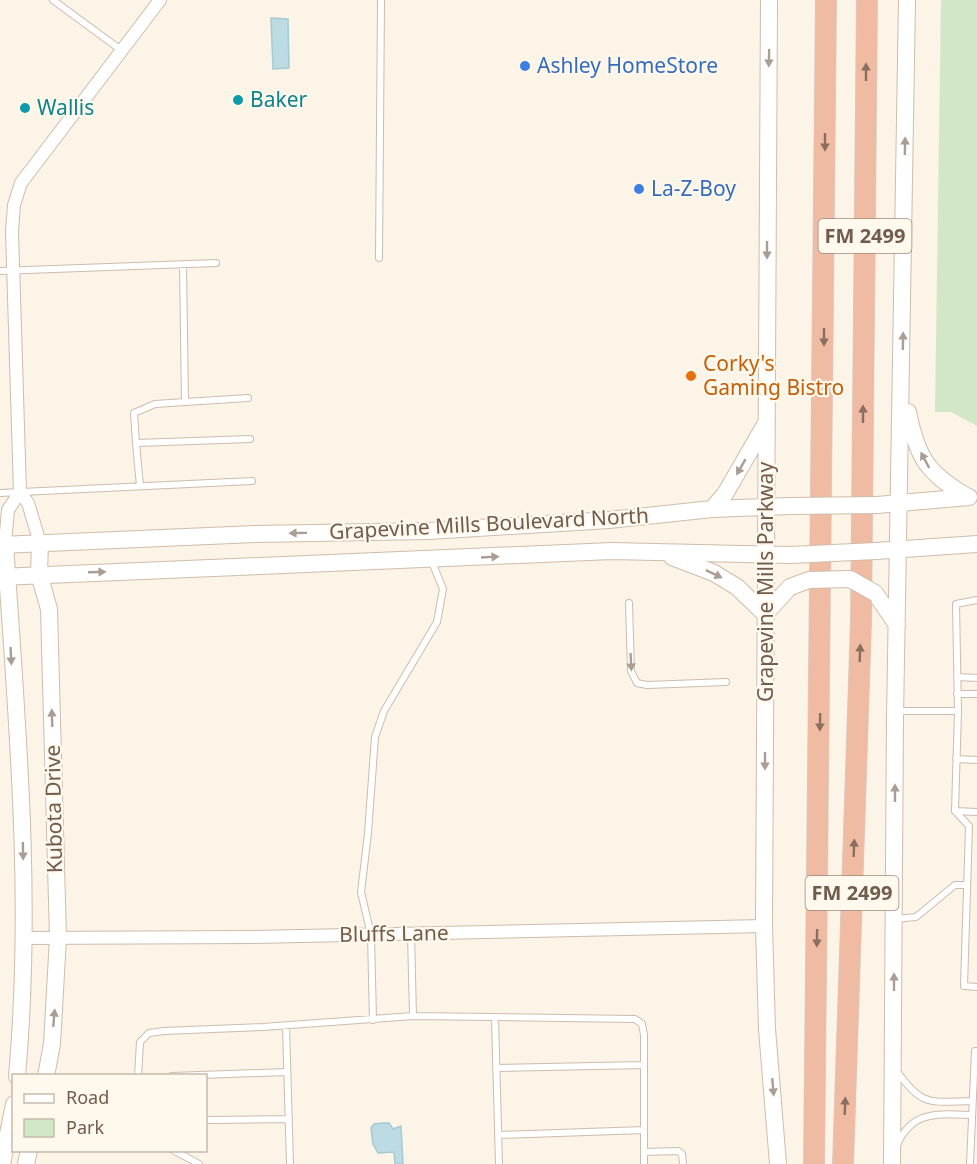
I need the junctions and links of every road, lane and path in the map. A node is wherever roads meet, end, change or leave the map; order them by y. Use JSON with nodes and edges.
{"nodes":[{"id":1,"x":53,"y":0,"type":"edge"},
{"id":2,"x":160,"y":0,"type":"edge"},
{"id":3,"x":381,"y":0,"type":"edge"},
{"id":4,"x":769,"y":0,"type":"edge"},
{"id":5,"x":826,"y":0,"type":"edge"},
{"id":6,"x":867,"y":0,"type":"edge"},
{"id":7,"x":907,"y":0,"type":"edge"},
{"id":8,"x":122,"y":51,"type":"junction"},
{"id":9,"x":380,"y":258,"type":"dead end"},
{"id":10,"x":216,"y":263,"type":"dead end"},
{"id":11,"x":183,"y":265,"type":"junction"},
{"id":12,"x":15,"y":270,"type":"junction"},
{"id":13,"x":0,"y":271,"type":"edge"},
{"id":14,"x":902,"y":382,"type":"junction"},
{"id":15,"x":248,"y":398,"type":"dead end"},
{"id":16,"x":185,"y":402,"type":"junction"},
{"id":17,"x":767,"y":423,"type":"junction"},
{"id":18,"x":250,"y":439,"type":"dead end"},
{"id":19,"x":136,"y":443,"type":"junction"},
{"id":20,"x":252,"y":481,"type":"dead end"},
{"id":21,"x":140,"y":486,"type":"junction"},
{"id":22,"x":20,"y":492,"type":"junction"},
{"id":23,"x":0,"y":493,"type":"edge"},
{"id":24,"x":972,"y":498,"type":"edge"},
{"id":25,"x":901,"y":504,"type":"junction"},
{"id":26,"x":766,"y":507,"type":"junction"},
{"id":27,"x":712,"y":509,"type":"junction"},
{"id":28,"x":429,"y":531,"type":"junction"},
{"id":29,"x":40,"y":543,"type":"junction"},
{"id":30,"x":2,"y":544,"type":"edge"},
{"id":31,"x":977,"y":544,"type":"edge"},
{"id":32,"x":900,"y":550,"type":"junction"},
{"id":33,"x":660,"y":552,"type":"junction"},
{"id":34,"x":767,"y":555,"type":"junction"},
{"id":35,"x":431,"y":559,"type":"junction"},
{"id":36,"x":39,"y":574,"type":"junction"},
{"id":37,"x":4,"y":577,"type":"edge"},
{"id":38,"x":977,"y":600,"type":"edge"},
{"id":39,"x":629,"y":603,"type":"dead end"},
{"id":40,"x":765,"y":614,"type":"junction"},
{"id":41,"x":897,"y":625,"type":"junction"},
{"id":42,"x":957,"y":677,"type":"junction"},
{"id":43,"x":977,"y":678,"type":"edge"},
{"id":44,"x":726,"y":682,"type":"dead end"},
{"id":45,"x":957,"y":694,"type":"junction"},
{"id":46,"x":977,"y":694,"type":"edge"},
{"id":47,"x":896,"y":711,"type":"junction"},
{"id":48,"x":958,"y":711,"type":"junction"},
{"id":49,"x":956,"y":759,"type":"junction"},
{"id":50,"x":977,"y":760,"type":"edge"},
{"id":51,"x":955,"y":811,"type":"junction"},
{"id":52,"x":977,"y":812,"type":"edge"},
{"id":53,"x":967,"y":885,"type":"junction"},
{"id":54,"x":895,"y":919,"type":"junction"},
{"id":55,"x":764,"y":926,"type":"junction"},
{"id":56,"x":411,"y":934,"type":"junction"},
{"id":57,"x":371,"y":935,"type":"junction"},
{"id":58,"x":23,"y":938,"type":"junction"},
{"id":59,"x":58,"y":938,"type":"junction"},
{"id":60,"x":977,"y":987,"type":"edge"},
{"id":61,"x":413,"y":1016,"type":"junction"},
{"id":62,"x":495,"y":1017,"type":"junction"},
{"id":63,"x":373,"y":1020,"type":"junction"},
{"id":64,"x":286,"y":1026,"type":"junction"},
{"id":65,"x":977,"y":1051,"type":"edge"},
{"id":66,"x":644,"y":1065,"type":"junction"},
{"id":67,"x":894,"y":1067,"type":"junction"},
{"id":68,"x":496,"y":1068,"type":"junction"},
{"id":69,"x":287,"y":1072,"type":"junction"},
{"id":70,"x":18,"y":1074,"type":"edge"},
{"id":71,"x":46,"y":1074,"type":"edge"},
{"id":72,"x":138,"y":1074,"type":"edge"},
{"id":73,"x":207,"y":1075,"type":"edge"},
{"id":74,"x":972,"y":1101,"type":"junction"},
{"id":75,"x":12,"y":1114,"type":"edge"},
{"id":76,"x":971,"y":1115,"type":"junction"},
{"id":77,"x":289,"y":1119,"type":"junction"},
{"id":78,"x":207,"y":1120,"type":"edge"},
{"id":79,"x":644,"y":1130,"type":"junction"},
{"id":80,"x":498,"y":1135,"type":"junction"},
{"id":81,"x":177,"y":1152,"type":"edge"},
{"id":82,"x":644,"y":1152,"type":"junction"},
{"id":83,"x":892,"y":1160,"type":"edge"},
{"id":84,"x":2,"y":1164,"type":"edge"},
{"id":85,"x":199,"y":1164,"type":"edge"},
{"id":86,"x":290,"y":1164,"type":"edge"},
{"id":87,"x":499,"y":1164,"type":"edge"},
{"id":88,"x":644,"y":1164,"type":"edge"},
{"id":89,"x":683,"y":1164,"type":"edge"},
{"id":90,"x":778,"y":1164,"type":"edge"},
{"id":91,"x":814,"y":1164,"type":"edge"},
{"id":92,"x":843,"y":1164,"type":"edge"},
{"id":93,"x":970,"y":1164,"type":"edge"}],
"edges":[{"from":1,"to":8,"type":"lane"},
{"from":2,"to":8,"type":"street"},
{"from":3,"to":9,"type":"lane"},
{"from":4,"to":17,"type":"main road","name":"Grapevine Mills Parkway","one_way":true},
{"from":5,"to":91,"type":"highway","number":"FM 2499","one_way":true},
{"from":92,"to":6,"type":"highway","number":"FM 2499","one_way":true},
{"from":14,"to":7,"type":"main road","one_way":true},
{"from":8,"to":12,"type":"street"},
{"from":10,"to":11,"type":"lane"},
{"from":11,"to":12,"type":"lane"},
{"from":11,"to":16,"type":"lane"},
{"from":12,"to":13,"type":"lane"},
{"from":12,"to":22,"type":"street"},
{"from":24,"to":14,"type":"main road","one_way":true},
{"from":14,"to":25,"type":"main road"},
{"from":15,"to":16,"type":"lane"},
{"from":16,"to":19,"type":"lane"},
{"from":17,"to":26,"type":"main road","name":"Grapevine Mills Parkway"},
{"from":17,"to":27,"type":"main road","one_way":true},
{"from":18,"to":19,"type":"lane"},
{"from":19,"to":21,"type":"lane"},
{"from":20,"to":21,"type":"lane"},
{"from":21,"to":22,"type":"lane"},
{"from":22,"to":23,"type":"lane"},
{"from":22,"to":29,"type":"street"},
{"from":22,"to":30,"type":"street"},
{"from":24,"to":25,"type":"main road","name":"Grapevine Mills Boulevard North"},
{"from":25,"to":26,"type":"main road","name":"Grapevine Mills Boulevard North","bridge":true},
{"from":25,"to":32,"type":"main road"},
{"from":26,"to":27,"type":"main road","name":"Grapevine Mills Boulevard North"},
{"from":26,"to":34,"type":"main road","name":"Grapevine Mills Parkway"},
{"from":27,"to":28,"type":"main road","name":"Grapevine Mills Boulevard North"},
{"from":28,"to":29,"type":"main road","name":"Grapevine Mills Boulevard North","one_way":true},
{"from":28,"to":35,"type":"main road"},
{"from":29,"to":30,"type":"main road","name":"Grapevine Mills Boulevard North"},
{"from":29,"to":36,"type":"main road","name":"Kubota Drive"},
{"from":30,"to":37,"type":"main road","name":"Kubota Drive"},
{"from":31,"to":32,"type":"main road","name":"Grapevine Mills Boulevard North"},
{"from":32,"to":34,"type":"main road","name":"Grapevine Mills Boulevard North","bridge":true},
{"from":32,"to":41,"type":"main road"},
{"from":33,"to":34,"type":"main road","name":"Grapevine Mills Boulevard North"},
{"from":35,"to":33,"type":"main road","name":"Grapevine Mills Boulevard North","one_way":true},
{"from":33,"to":40,"type":"main road","one_way":true},
{"from":34,"to":40,"type":"main road","name":"Grapevine Mills Parkway"},
{"from":36,"to":35,"type":"main road","name":"Grapevine Mills Boulevard North","one_way":true},
{"from":35,"to":57,"type":"lane"},
{"from":36,"to":37,"type":"main road","name":"Grapevine Mills Boulevard North"},
{"from":59,"to":36,"type":"main road","name":"Kubota Drive","one_way":true},
{"from":37,"to":58,"type":"main road","name":"Kubota Drive","one_way":true},
{"from":38,"to":42,"type":"lane"},
{"from":39,"to":44,"type":"lane","one_way":true},
{"from":40,"to":41,"type":"main road","bridge":true},
{"from":40,"to":55,"type":"main road","name":"Grapevine Mills Parkway","one_way":true},
{"from":41,"to":47,"type":"main road"},
{"from":42,"to":43,"type":"lane"},
{"from":42,"to":45,"type":"lane"},
{"from":45,"to":46,"type":"lane"},
{"from":45,"to":48,"type":"lane"},
{"from":47,"to":48,"type":"lane"},
{"from":54,"to":47,"type":"main road","one_way":true},
{"from":48,"to":49,"type":"lane"},
{"from":49,"to":50,"type":"lane"},
{"from":49,"to":51,"type":"lane"},
{"from":51,"to":52,"type":"lane"},
{"from":51,"to":53,"type":"lane"},
{"from":53,"to":54,"type":"lane"},
{"from":53,"to":60,"type":"lane"},
{"from":67,"to":54,"type":"main road","one_way":true},
{"from":55,"to":56,"type":"street","name":"Bluffs Lane"},
{"from":55,"to":90,"type":"main road","name":"Grapevine Mills Parkway","one_way":true},
{"from":56,"to":57,"type":"street","name":"Bluffs Lane"},
{"from":56,"to":61,"type":"lane"},
{"from":57,"to":59,"type":"street","name":"Bluffs Lane"},
{"from":57,"to":63,"type":"lane"},
{"from":58,"to":59,"type":"street","name":"Bluffs Lane"},
{"from":58,"to":70,"type":"main road","name":"Kubota Drive"},
{"from":71,"to":59,"type":"main road","name":"Kubota Drive","one_way":true},
{"from":61,"to":62,"type":"lane"},
{"from":61,"to":63,"type":"lane"},
{"from":62,"to":66,"type":"lane"},
{"from":62,"to":68,"type":"lane"},
{"from":63,"to":64,"type":"lane"},
{"from":64,"to":69,"type":"lane"},
{"from":64,"to":72,"type":"lane"},
{"from":65,"to":74,"type":"lane"},
{"from":66,"to":68,"type":"lane"},
{"from":66,"to":79,"type":"lane"},
{"from":67,"to":74,"type":"lane"},
{"from":67,"to":83,"type":"main road"},
{"from":68,"to":80,"type":"lane"},
{"from":69,"to":73,"type":"lane"},
{"from":69,"to":77,"type":"lane"},
{"from":74,"to":76,"type":"lane"},
{"from":75,"to":84,"type":"main road"},
{"from":76,"to":83,"type":"lane"},
{"from":76,"to":93,"type":"lane"},
{"from":77,"to":78,"type":"lane"},
{"from":77,"to":86,"type":"lane"},
{"from":79,"to":80,"type":"lane"},
{"from":79,"to":82,"type":"lane"},
{"from":80,"to":87,"type":"lane"},
{"from":81,"to":85,"type":"lane"},
{"from":82,"to":88,"type":"lane"},
{"from":82,"to":89,"type":"lane"}]}
